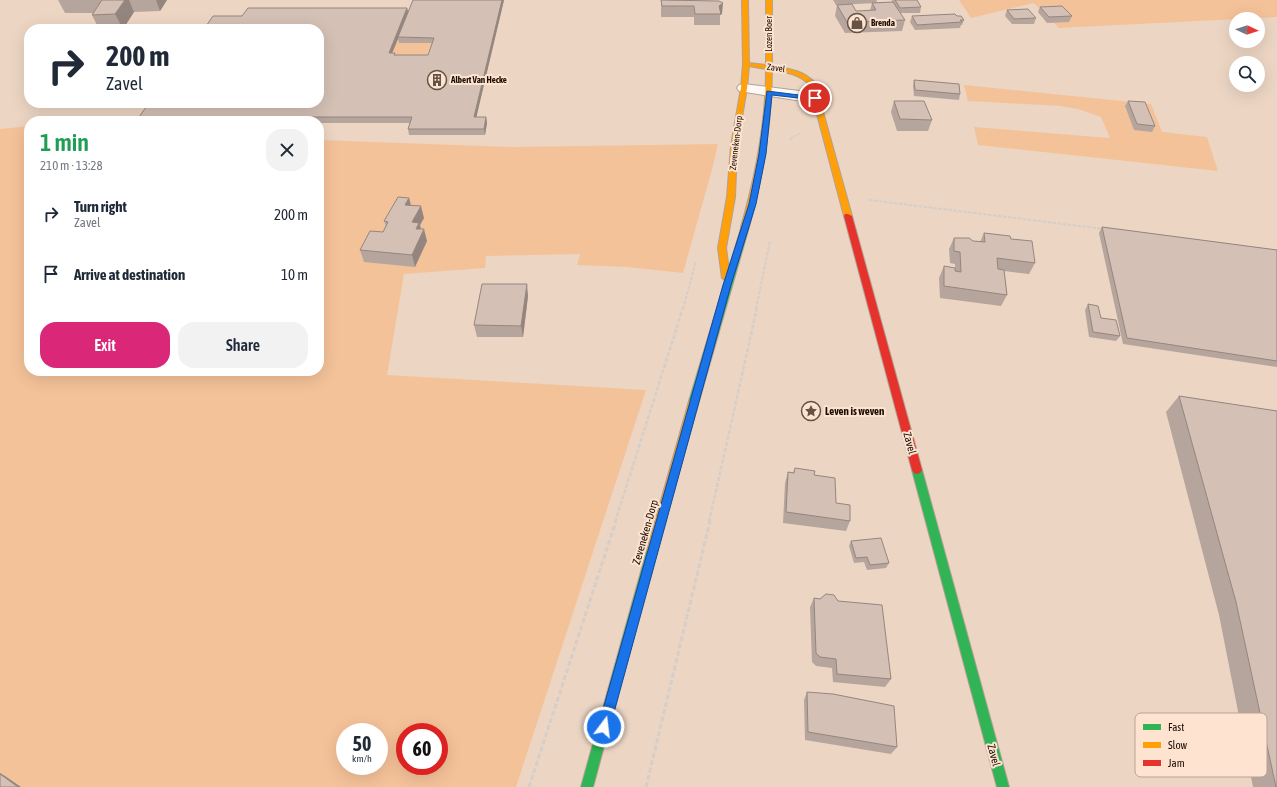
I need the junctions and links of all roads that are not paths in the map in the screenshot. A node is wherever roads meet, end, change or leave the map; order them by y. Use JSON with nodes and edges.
{"nodes":[{"id":1,"x":746,"y":0,"type":"edge"},
{"id":2,"x":769,"y":0,"type":"edge"},
{"id":3,"x":746,"y":64,"type":"junction"},
{"id":4,"x":769,"y":67,"type":"junction"},
{"id":5,"x":744,"y":88,"type":"junction"},
{"id":6,"x":769,"y":93,"type":"junction"},
{"id":7,"x":815,"y":98,"type":"junction"},
{"id":8,"x":727,"y":285,"type":"junction"},
{"id":9,"x":587,"y":787,"type":"edge"},
{"id":10,"x":1003,"y":787,"type":"edge"}],
"edges":[{"from":1,"to":3,"type":"main road","name":"Zeveneken-Dorp"},
{"from":2,"to":4,"type":"main road","name":"Lozen Boer"},
{"from":3,"to":4,"type":"main road","name":"Zavel"},
{"from":3,"to":5,"type":"main road","name":"Zeveneken-Dorp"},
{"from":4,"to":6,"type":"main road","name":"Zeveneken-Dorp"},
{"from":4,"to":7,"type":"main road","name":"Zavel"},
{"from":5,"to":6,"type":"street"},
{"from":5,"to":8,"type":"main road","name":"Zeveneken-Dorp"},
{"from":6,"to":7,"type":"street"},
{"from":6,"to":8,"type":"main road","name":"Zeveneken-Dorp"},
{"from":7,"to":10,"type":"main road","name":"Zavel"},
{"from":8,"to":9,"type":"main road","name":"Zeveneken-Dorp"}]}
